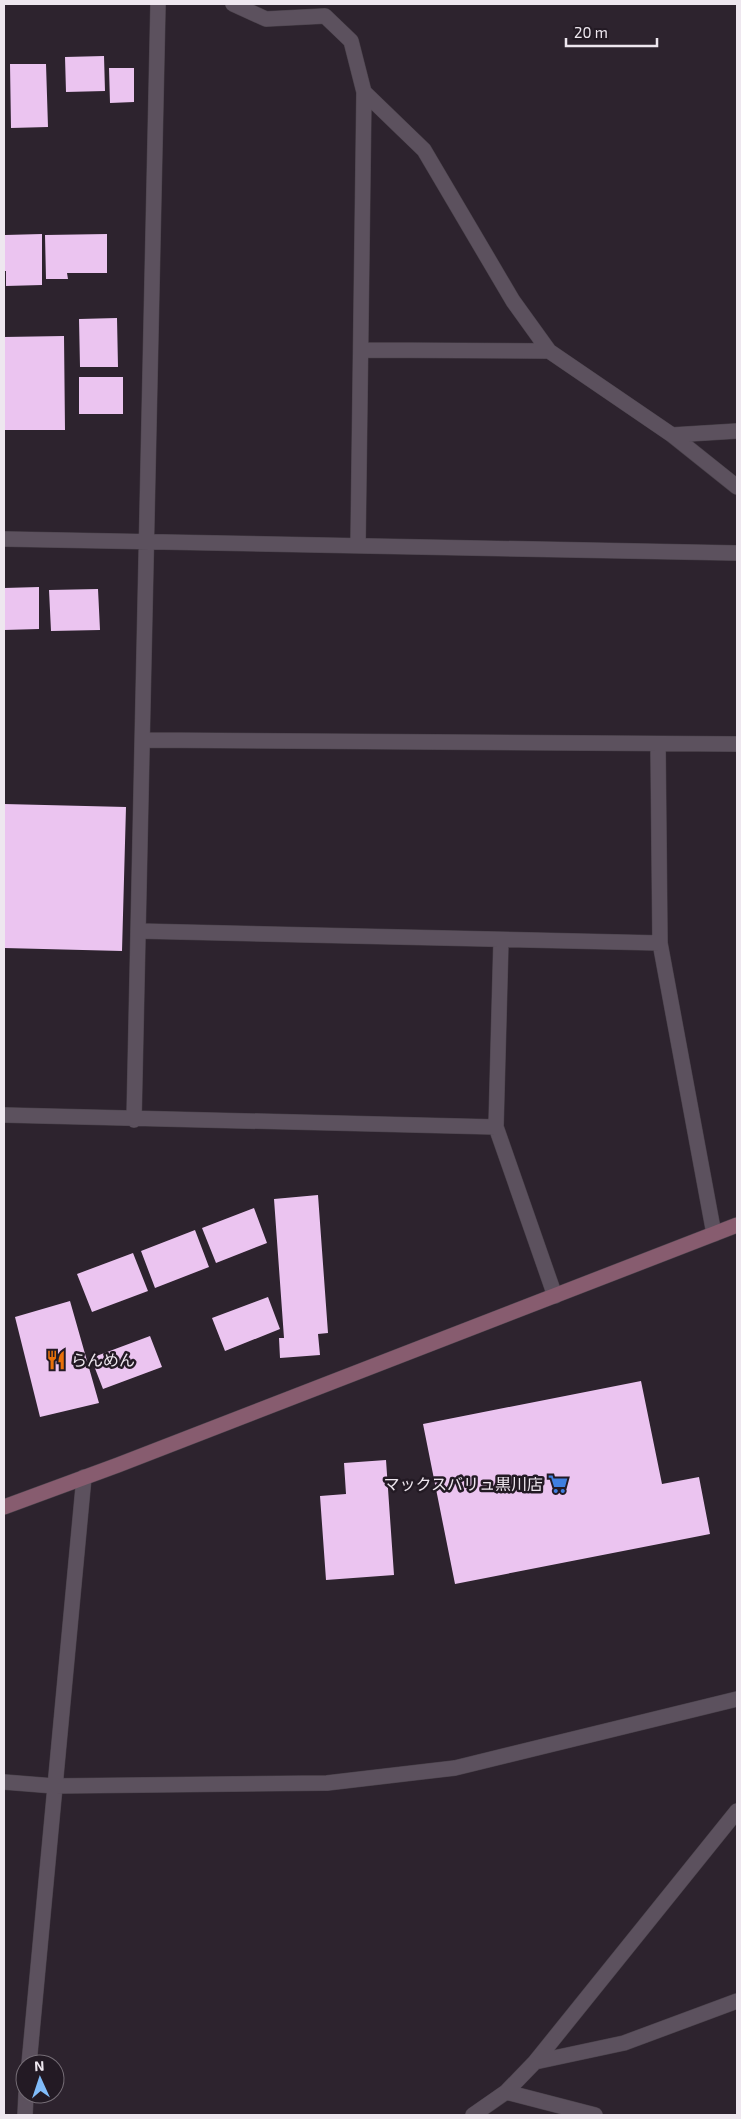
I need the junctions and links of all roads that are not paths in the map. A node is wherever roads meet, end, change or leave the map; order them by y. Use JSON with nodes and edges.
{"nodes":[{"id":1,"x":158,"y":4,"type":"edge"},
{"id":2,"x":233,"y":4,"type":"edge"},
{"id":3,"x":364,"y":92,"type":"junction"},
{"id":4,"x":360,"y":350,"type":"junction"},
{"id":5,"x":548,"y":351,"type":"junction"},
{"id":6,"x":737,"y":432,"type":"edge"},
{"id":7,"x":672,"y":436,"type":"junction"},
{"id":8,"x":737,"y":487,"type":"edge"},
{"id":9,"x":4,"y":539,"type":"edge"},
{"id":10,"x":147,"y":542,"type":"junction"},
{"id":11,"x":358,"y":546,"type":"junction"},
{"id":12,"x":737,"y":553,"type":"edge"},
{"id":13,"x":143,"y":740,"type":"junction"},
{"id":14,"x":658,"y":744,"type":"junction"},
{"id":15,"x":737,"y":744,"type":"edge"},
{"id":16,"x":138,"y":931,"type":"junction"},
{"id":17,"x":501,"y":940,"type":"junction"},
{"id":18,"x":660,"y":943,"type":"junction"},
{"id":19,"x":4,"y":1115,"type":"edge"},
{"id":20,"x":134,"y":1120,"type":"junction"},
{"id":21,"x":496,"y":1127,"type":"junction"},
{"id":22,"x":737,"y":1225,"type":"edge"},
{"id":23,"x":714,"y":1234,"type":"junction"},
{"id":24,"x":555,"y":1296,"type":"junction"},
{"id":25,"x":84,"y":1477,"type":"junction"},
{"id":26,"x":4,"y":1507,"type":"edge"},
{"id":27,"x":737,"y":1699,"type":"edge"},
{"id":28,"x":4,"y":1782,"type":"edge"},
{"id":29,"x":54,"y":1786,"type":"junction"},
{"id":30,"x":737,"y":1812,"type":"edge"},
{"id":31,"x":737,"y":2001,"type":"edge"},
{"id":32,"x":30,"y":2054,"type":"edge"},
{"id":33,"x":535,"y":2062,"type":"junction"},
{"id":34,"x":506,"y":2092,"type":"junction"},
{"id":35,"x":473,"y":2115,"type":"edge"},
{"id":36,"x":595,"y":2115,"type":"edge"}],
"edges":[{"from":1,"to":10,"type":"street"},
{"from":2,"to":3,"type":"street"},
{"from":3,"to":4,"type":"street"},
{"from":3,"to":5,"type":"street"},
{"from":4,"to":5,"type":"street"},
{"from":4,"to":11,"type":"street"},
{"from":5,"to":7,"type":"street"},
{"from":6,"to":7,"type":"street"},
{"from":7,"to":8,"type":"street"},
{"from":9,"to":10,"type":"street"},
{"from":10,"to":11,"type":"street"},
{"from":10,"to":13,"type":"street"},
{"from":11,"to":12,"type":"street"},
{"from":13,"to":14,"type":"street"},
{"from":13,"to":16,"type":"street"},
{"from":14,"to":15,"type":"street"},
{"from":14,"to":18,"type":"street"},
{"from":16,"to":17,"type":"street"},
{"from":16,"to":20,"type":"street"},
{"from":17,"to":18,"type":"street"},
{"from":17,"to":21,"type":"street"},
{"from":18,"to":23,"type":"street"},
{"from":19,"to":20,"type":"street"},
{"from":20,"to":21,"type":"street"},
{"from":21,"to":24,"type":"street"},
{"from":22,"to":23,"type":"street"},
{"from":23,"to":24,"type":"street"},
{"from":24,"to":25,"type":"street"},
{"from":25,"to":26,"type":"street"},
{"from":25,"to":29,"type":"street"},
{"from":27,"to":29,"type":"street"},
{"from":28,"to":29,"type":"street"},
{"from":29,"to":32,"type":"street"},
{"from":30,"to":33,"type":"street"},
{"from":31,"to":33,"type":"street"},
{"from":33,"to":34,"type":"street"},
{"from":34,"to":35,"type":"street"},
{"from":34,"to":36,"type":"street"}]}
